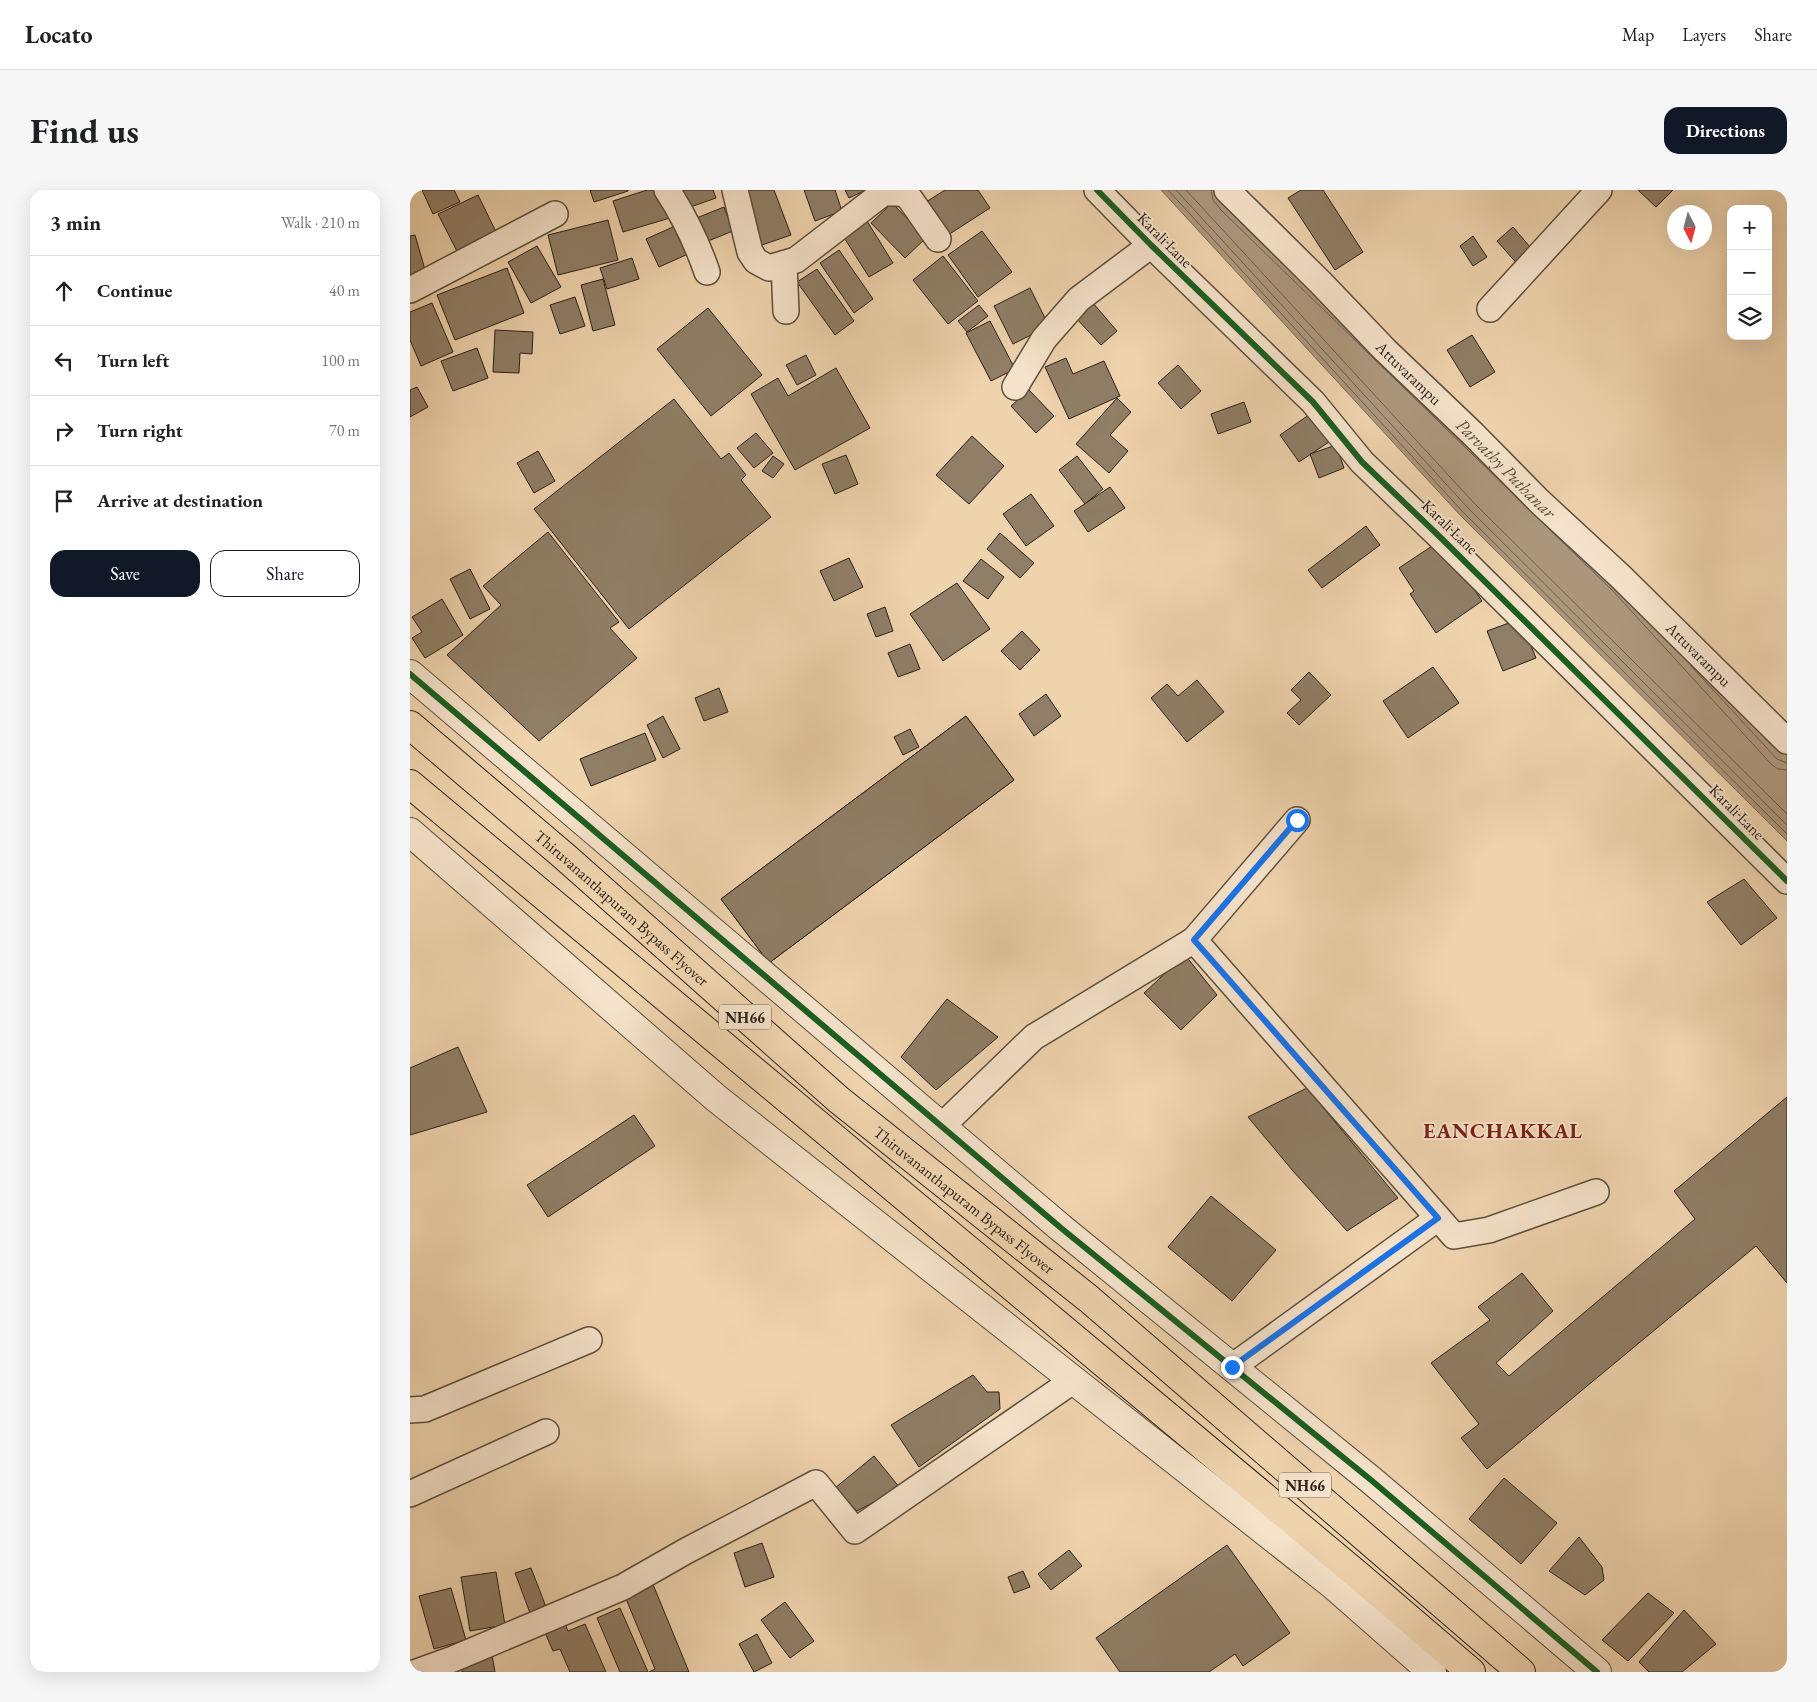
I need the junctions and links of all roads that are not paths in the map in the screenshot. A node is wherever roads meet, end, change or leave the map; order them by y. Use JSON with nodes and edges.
{"nodes":[{"id":1,"x":667,"y":190,"type":"edge"},
{"id":2,"x":735,"y":190,"type":"edge"},
{"id":3,"x":1097,"y":190,"type":"edge"},
{"id":4,"x":1226,"y":190,"type":"edge"},
{"id":5,"x":1599,"y":190,"type":"edge"},
{"id":6,"x":555,"y":214,"type":"dead end"},
{"id":7,"x":938,"y":239,"type":"dead end"},
{"id":8,"x":1150,"y":245,"type":"junction"},
{"id":9,"x":784,"y":264,"type":"junction"},
{"id":10,"x":707,"y":272,"type":"dead end"},
{"id":11,"x":410,"y":290,"type":"edge"},
{"id":12,"x":1490,"y":309,"type":"dead end"},
{"id":13,"x":786,"y":311,"type":"dead end"},
{"id":14,"x":1015,"y":387,"type":"dead end"},
{"id":15,"x":410,"y":674,"type":"edge"},
{"id":16,"x":410,"y":725,"type":"edge"},
{"id":17,"x":1787,"y":741,"type":"edge"},
{"id":18,"x":410,"y":784,"type":"edge"},
{"id":19,"x":1297,"y":820,"type":"dead end"},
{"id":20,"x":410,"y":832,"type":"edge"},
{"id":21,"x":1787,"y":881,"type":"edge"},
{"id":22,"x":1194,"y":940,"type":"junction"},
{"id":23,"x":942,"y":1126,"type":"junction"},
{"id":24,"x":1596,"y":1192,"type":"dead end"},
{"id":25,"x":1438,"y":1218,"type":"junction"},
{"id":26,"x":589,"y":1340,"type":"dead end"},
{"id":27,"x":1232,"y":1367,"type":"junction"},
{"id":28,"x":1074,"y":1380,"type":"junction"},
{"id":29,"x":410,"y":1410,"type":"edge"},
{"id":30,"x":546,"y":1432,"type":"dead end"},
{"id":31,"x":410,"y":1494,"type":"edge"},
{"id":32,"x":417,"y":1672,"type":"edge"},
{"id":33,"x":1432,"y":1672,"type":"edge"},
{"id":34,"x":1470,"y":1672,"type":"edge"},
{"id":35,"x":1521,"y":1672,"type":"edge"},
{"id":36,"x":1597,"y":1672,"type":"edge"}],
"edges":[{"from":1,"to":10,"type":"street"},
{"from":2,"to":9,"type":"street"},
{"from":3,"to":8,"type":"street","name":"Karali Lane"},
{"from":4,"to":17,"type":"street","name":"Attuvarampu"},
{"from":5,"to":12,"type":"street"},
{"from":6,"to":11,"type":"street"},
{"from":7,"to":9,"type":"street"},
{"from":8,"to":14,"type":"street"},
{"from":8,"to":21,"type":"street","name":"Karali Lane"},
{"from":9,"to":13,"type":"street"},
{"from":15,"to":23,"type":"street"},
{"from":16,"to":35,"type":"highway","name":"Thiruvananthapuram Bypass Flyover","number":"NH66"},
{"from":18,"to":34,"type":"highway","name":"Thiruvananthapuram Bypass Flyover","number":"NH66"},
{"from":19,"to":22,"type":"street"},
{"from":20,"to":28,"type":"street"},
{"from":22,"to":23,"type":"street"},
{"from":22,"to":25,"type":"street"},
{"from":23,"to":27,"type":"street"},
{"from":24,"to":25,"type":"street"},
{"from":25,"to":27,"type":"street"},
{"from":26,"to":29,"type":"street"},
{"from":27,"to":36,"type":"street"},
{"from":28,"to":32,"type":"street"},
{"from":28,"to":33,"type":"street"},
{"from":30,"to":31,"type":"street"}]}
